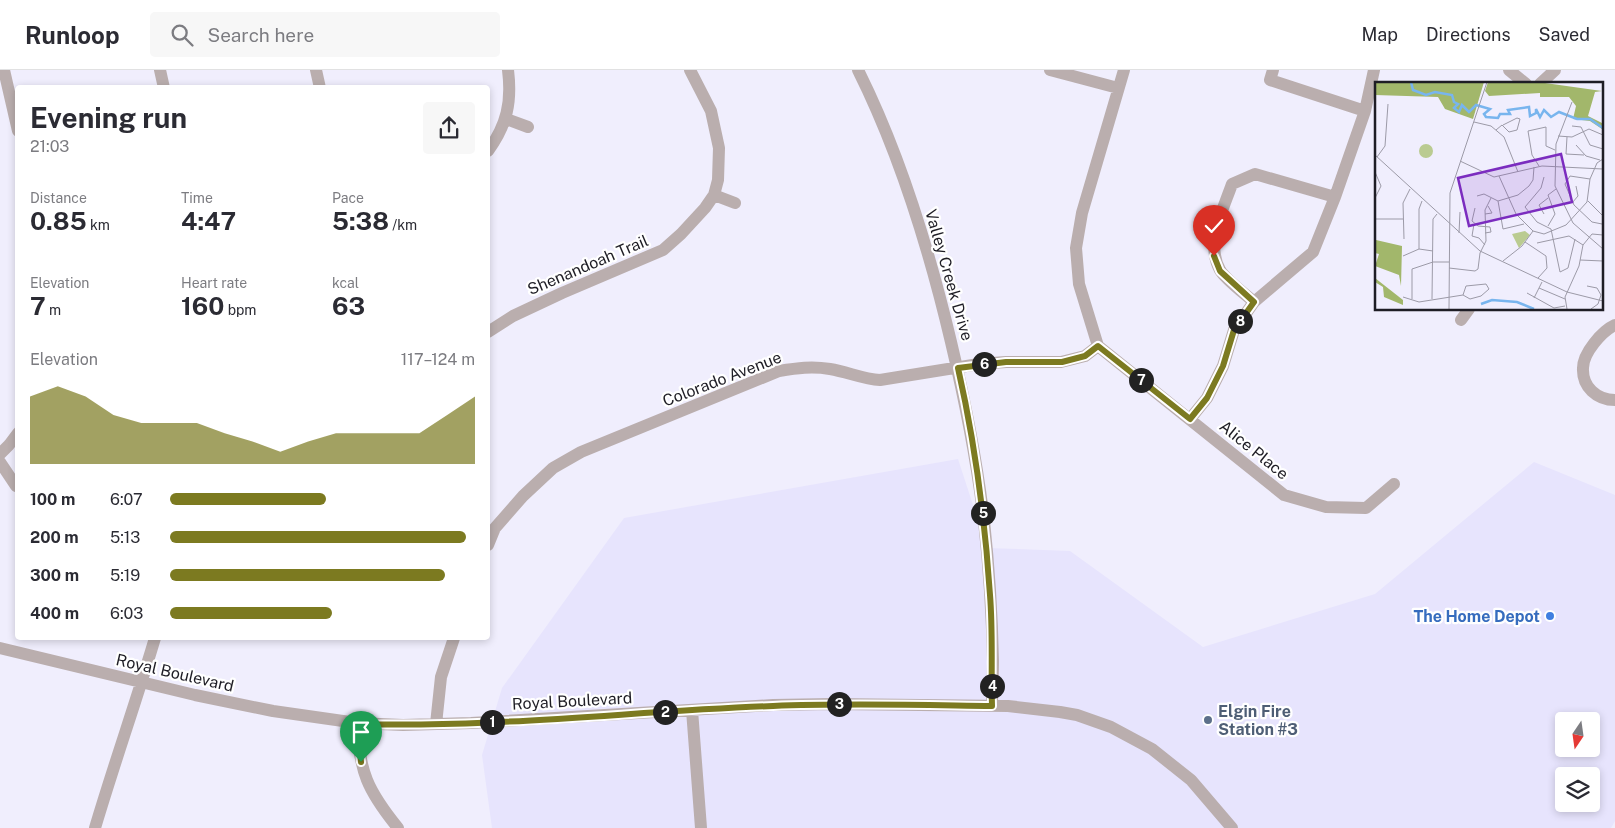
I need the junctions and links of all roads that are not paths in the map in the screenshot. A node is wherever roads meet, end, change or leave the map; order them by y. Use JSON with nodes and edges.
{"nodes":[{"id":1,"x":4,"y":70,"type":"edge"},
{"id":2,"x":160,"y":70,"type":"edge"},
{"id":3,"x":316,"y":70,"type":"edge"},
{"id":4,"x":508,"y":70,"type":"edge"},
{"id":5,"x":690,"y":70,"type":"edge"},
{"id":6,"x":858,"y":70,"type":"edge"},
{"id":7,"x":1050,"y":70,"type":"edge"},
{"id":8,"x":1124,"y":70,"type":"edge"},
{"id":9,"x":1273,"y":70,"type":"edge"},
{"id":10,"x":1374,"y":70,"type":"edge"},
{"id":11,"x":1509,"y":70,"type":"edge"},
{"id":12,"x":1554,"y":70,"type":"edge"},
{"id":13,"x":1524,"y":82,"type":"edge"},
{"id":14,"x":1542,"y":82,"type":"edge"},
{"id":15,"x":163,"y":85,"type":"edge"},
{"id":16,"x":319,"y":85,"type":"edge"},
{"id":17,"x":1118,"y":88,"type":"junction"},
{"id":18,"x":1365,"y":111,"type":"junction"},
{"id":19,"x":15,"y":118,"type":"edge"},
{"id":20,"x":506,"y":119,"type":"junction"},
{"id":21,"x":528,"y":127,"type":"dead end"},
{"id":22,"x":490,"y":148,"type":"edge"},
{"id":23,"x":714,"y":195,"type":"junction"},
{"id":24,"x":1335,"y":197,"type":"junction"},
{"id":25,"x":734,"y":203,"type":"dead end"},
{"id":26,"x":1254,"y":302,"type":"junction"},
{"id":27,"x":1468,"y":310,"type":"edge"},
{"id":28,"x":1461,"y":320,"type":"dead end"},
{"id":29,"x":1615,"y":325,"type":"edge"},
{"id":30,"x":490,"y":331,"type":"edge"},
{"id":31,"x":1098,"y":346,"type":"junction"},
{"id":32,"x":958,"y":368,"type":"junction"},
{"id":33,"x":1615,"y":400,"type":"edge"},
{"id":34,"x":1190,"y":419,"type":"junction"},
{"id":35,"x":15,"y":437,"type":"edge"},
{"id":36,"x":0,"y":454,"type":"edge"},
{"id":37,"x":0,"y":462,"type":"edge"},
{"id":38,"x":15,"y":484,"type":"edge"},
{"id":39,"x":1394,"y":484,"type":"dead end"},
{"id":40,"x":490,"y":540,"type":"edge"},
{"id":41,"x":154,"y":640,"type":"edge"},
{"id":42,"x":453,"y":640,"type":"edge"},
{"id":43,"x":0,"y":648,"type":"edge"},
{"id":44,"x":143,"y":683,"type":"junction"},
{"id":45,"x":992,"y":706,"type":"junction"},
{"id":46,"x":692,"y":710,"type":"junction"},
{"id":47,"x":357,"y":724,"type":"junction"},
{"id":48,"x":436,"y":724,"type":"junction"},
{"id":49,"x":95,"y":828,"type":"edge"},
{"id":50,"x":398,"y":828,"type":"edge"},
{"id":51,"x":701,"y":828,"type":"edge"},
{"id":52,"x":1232,"y":828,"type":"edge"}],
"edges":[{"from":1,"to":19,"type":"street"},
{"from":2,"to":15,"type":"street"},
{"from":3,"to":16,"type":"street"},
{"from":4,"to":20,"type":"street"},
{"from":5,"to":23,"type":"street","name":"Shenandoah Trail"},
{"from":6,"to":32,"type":"street","name":"Valley Creek Drive"},
{"from":7,"to":17,"type":"street"},
{"from":8,"to":17,"type":"street"},
{"from":9,"to":18,"type":"street"},
{"from":10,"to":18,"type":"street"},
{"from":11,"to":13,"type":"street"},
{"from":12,"to":14,"type":"street"},
{"from":17,"to":31,"type":"street"},
{"from":18,"to":24,"type":"street"},
{"from":20,"to":21,"type":"street"},
{"from":20,"to":22,"type":"street"},
{"from":23,"to":25,"type":"street"},
{"from":23,"to":30,"type":"street","name":"Shenandoah Trail"},
{"from":24,"to":26,"type":"street"},
{"from":24,"to":26,"type":"street"},
{"from":26,"to":34,"type":"street"},
{"from":27,"to":28,"type":"street"},
{"from":29,"to":33,"type":"street"},
{"from":31,"to":32,"type":"street","name":"Colorado Avenue"},
{"from":31,"to":34,"type":"street","name":"Alice Place"},
{"from":32,"to":40,"type":"street","name":"Colorado Avenue"},
{"from":32,"to":45,"type":"street","name":"Valley Creek Drive"},
{"from":34,"to":39,"type":"street","name":"Alice Place"},
{"from":35,"to":36,"type":"street"},
{"from":37,"to":38,"type":"street"},
{"from":41,"to":44,"type":"street"},
{"from":42,"to":48,"type":"street"},
{"from":43,"to":44,"type":"street","name":"Royal Boulevard"},
{"from":44,"to":47,"type":"street","name":"Royal Boulevard"},
{"from":44,"to":49,"type":"street"},
{"from":45,"to":46,"type":"street","name":"Royal Boulevard"},
{"from":45,"to":52,"type":"street","name":"Royal Boulevard"},
{"from":46,"to":48,"type":"street","name":"Royal Boulevard"},
{"from":46,"to":51,"type":"street"},
{"from":47,"to":48,"type":"street","name":"Royal Boulevard"},
{"from":47,"to":50,"type":"street"}]}
